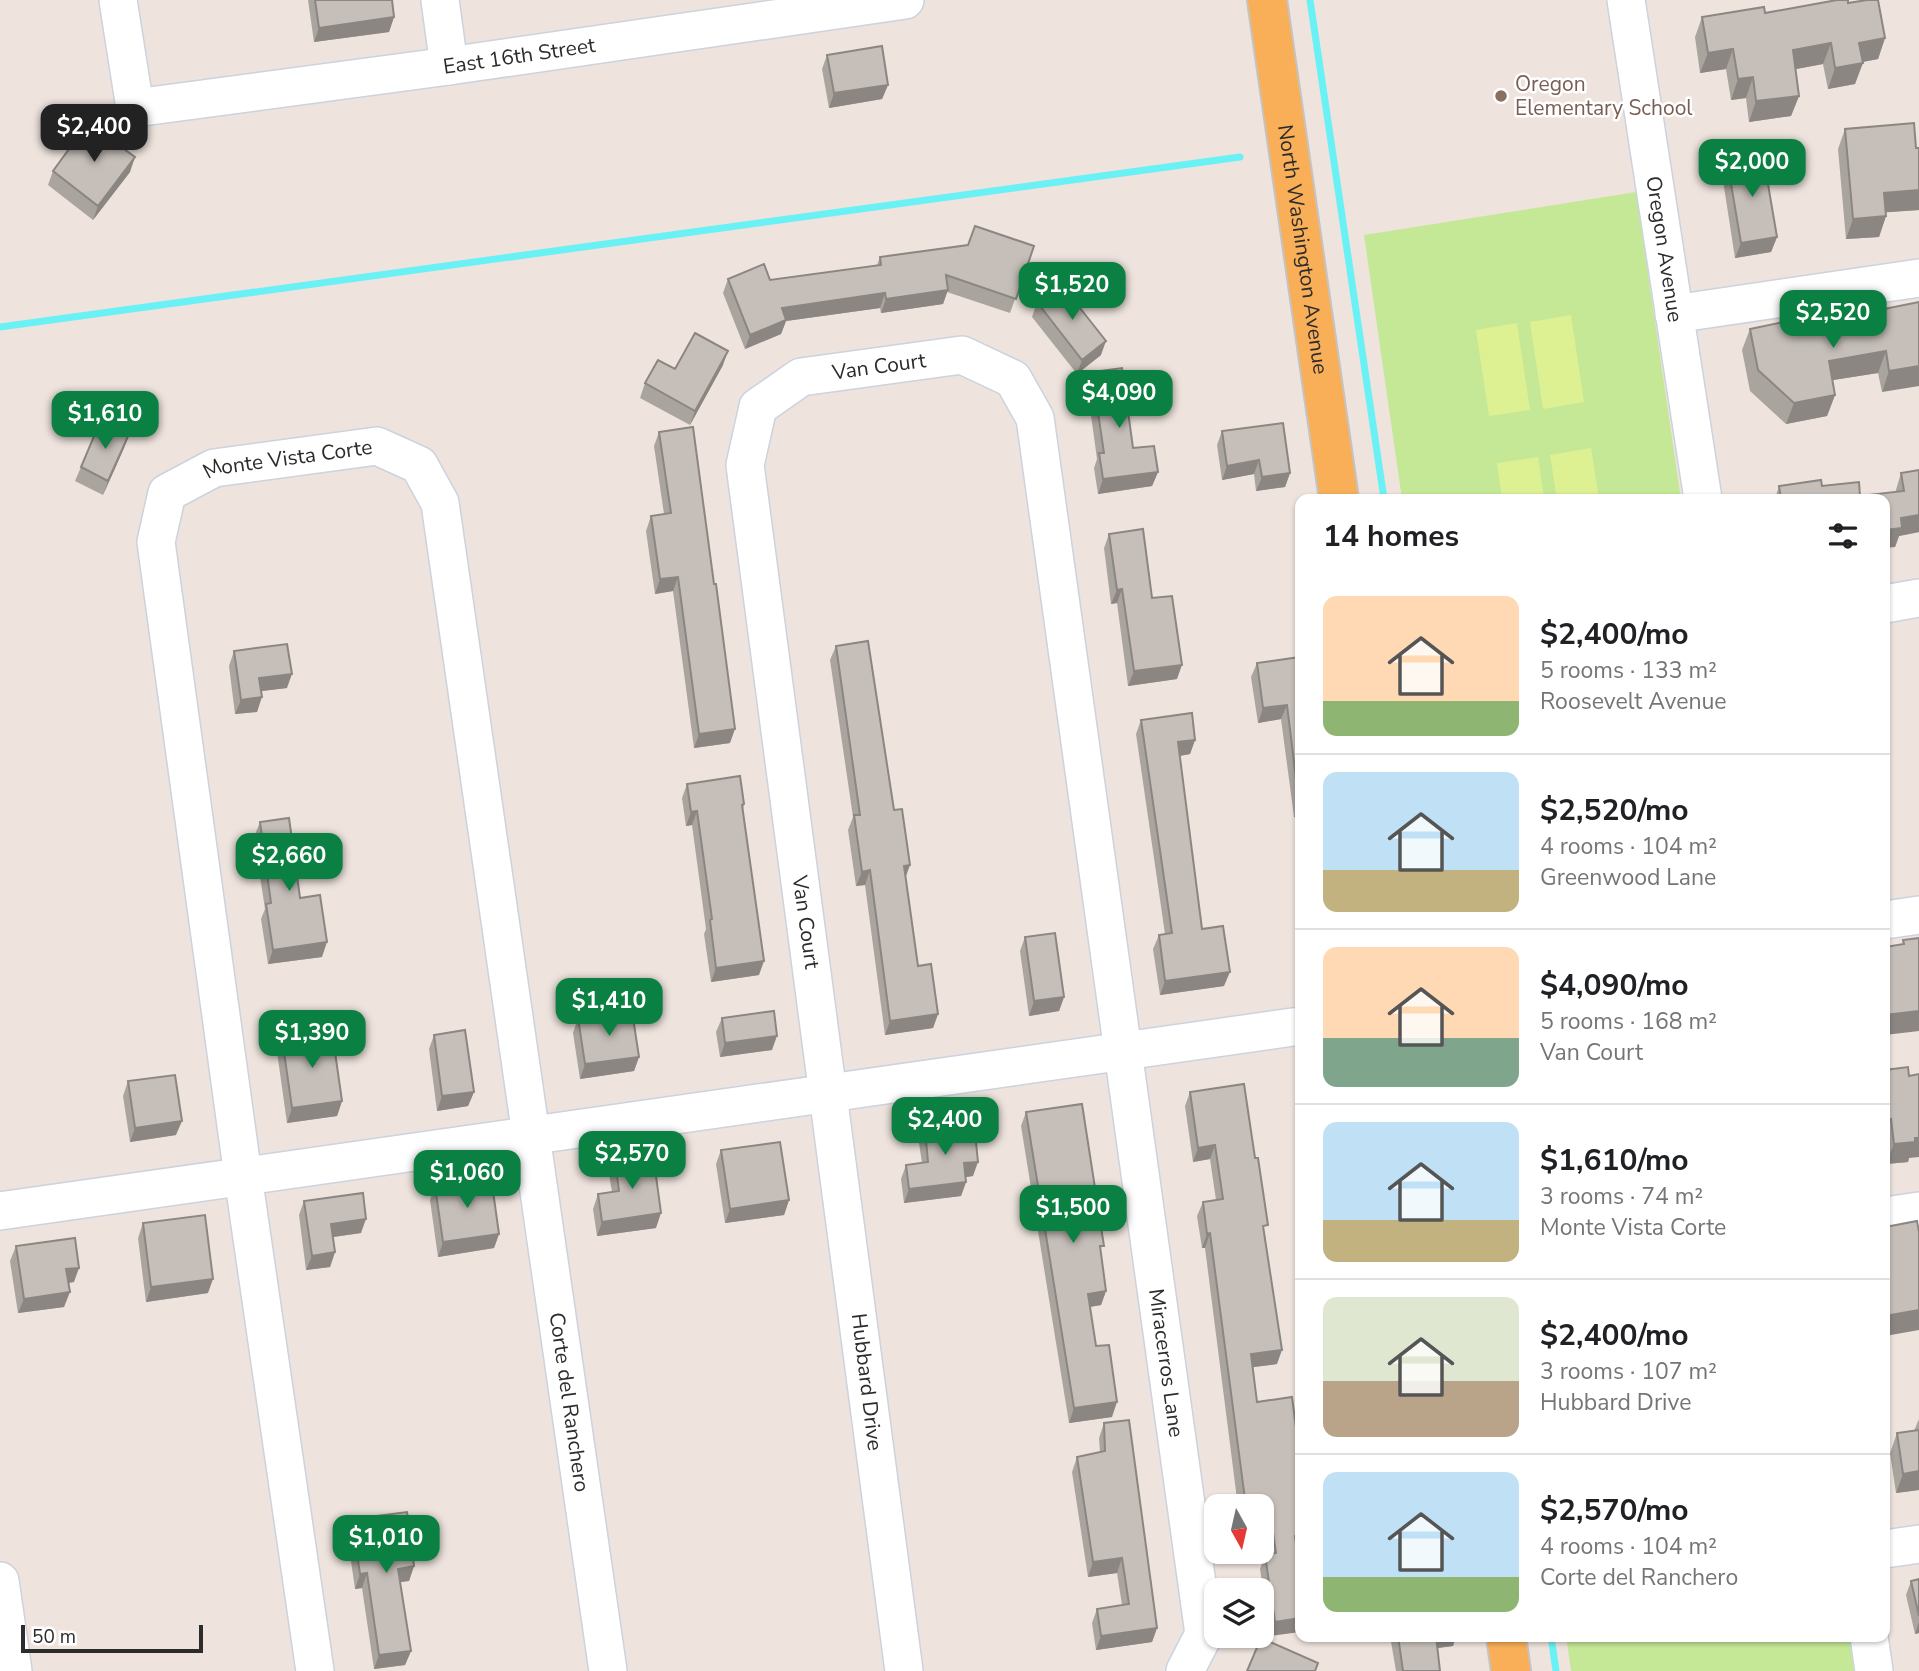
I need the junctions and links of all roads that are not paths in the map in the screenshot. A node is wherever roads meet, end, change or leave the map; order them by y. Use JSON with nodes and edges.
{"nodes":[{"id":1,"x":118,"y":0,"type":"edge"},
{"id":2,"x":440,"y":0,"type":"edge"},
{"id":3,"x":905,"y":0,"type":"edge"},
{"id":4,"x":1267,"y":0,"type":"edge"},
{"id":5,"x":1631,"y":1,"type":"edge"},
{"id":6,"x":755,"y":11,"type":"edge"},
{"id":7,"x":449,"y":66,"type":"junction"},
{"id":8,"x":1919,"y":278,"type":"edge"},
{"id":9,"x":1674,"y":314,"type":"junction"},
{"id":10,"x":1338,"y":494,"type":"edge"},
{"id":11,"x":1702,"y":494,"type":"edge"},
{"id":12,"x":1919,"y":598,"type":"edge"},
{"id":13,"x":1890,"y":603,"type":"edge"},
{"id":14,"x":1919,"y":915,"type":"edge"},
{"id":15,"x":1890,"y":919,"type":"edge"},
{"id":16,"x":1295,"y":1027,"type":"edge"},
{"id":17,"x":1123,"y":1051,"type":"junction"},
{"id":18,"x":829,"y":1093,"type":"junction"},
{"id":19,"x":533,"y":1135,"type":"junction"},
{"id":20,"x":243,"y":1176,"type":"junction"},
{"id":21,"x":0,"y":1211,"type":"edge"},
{"id":22,"x":1919,"y":1211,"type":"edge"},
{"id":23,"x":1890,"y":1215,"type":"edge"},
{"id":24,"x":1919,"y":1544,"type":"edge"},
{"id":25,"x":1890,"y":1548,"type":"edge"},
{"id":26,"x":0,"y":1581,"type":"edge"},
{"id":27,"x":1507,"y":1642,"type":"edge"},
{"id":28,"x":1869,"y":1642,"type":"edge"},
{"id":29,"x":13,"y":1671,"type":"edge"},
{"id":30,"x":315,"y":1671,"type":"edge"},
{"id":31,"x":608,"y":1671,"type":"edge"},
{"id":32,"x":905,"y":1671,"type":"edge"},
{"id":33,"x":1185,"y":1671,"type":"edge"},
{"id":34,"x":1511,"y":1671,"type":"edge"},
{"id":35,"x":1874,"y":1671,"type":"edge"}],
"edges":[{"from":1,"to":7,"type":"street","name":"East 16th Street"},
{"from":2,"to":7,"type":"street"},
{"from":3,"to":6,"type":"street","name":"East 16th Street"},
{"from":4,"to":10,"type":"main road","name":"North Washington Avenue"},
{"from":5,"to":9,"type":"street","name":"Oregon Avenue"},
{"from":6,"to":7,"type":"street","name":"East 16th Street"},
{"from":8,"to":9,"type":"street"},
{"from":9,"to":11,"type":"street","name":"Oregon Avenue"},
{"from":12,"to":13,"type":"street"},
{"from":14,"to":15,"type":"street"},
{"from":16,"to":17,"type":"street"},
{"from":17,"to":18,"type":"street"},
{"from":17,"to":18,"type":"street","name":"Van Court"},
{"from":17,"to":33,"type":"street","name":"Miracerros Lane"},
{"from":18,"to":19,"type":"street"},
{"from":18,"to":32,"type":"street","name":"Hubbard Drive"},
{"from":19,"to":20,"type":"street"},
{"from":19,"to":20,"type":"street","name":"Monte Vista Corte"},
{"from":19,"to":31,"type":"street","name":"Corte del Ranchero"},
{"from":20,"to":21,"type":"street"},
{"from":20,"to":30,"type":"street"},
{"from":22,"to":23,"type":"street"},
{"from":24,"to":25,"type":"street"},
{"from":26,"to":29,"type":"street"},
{"from":27,"to":34,"type":"main road"},
{"from":28,"to":35,"type":"street"}]}
